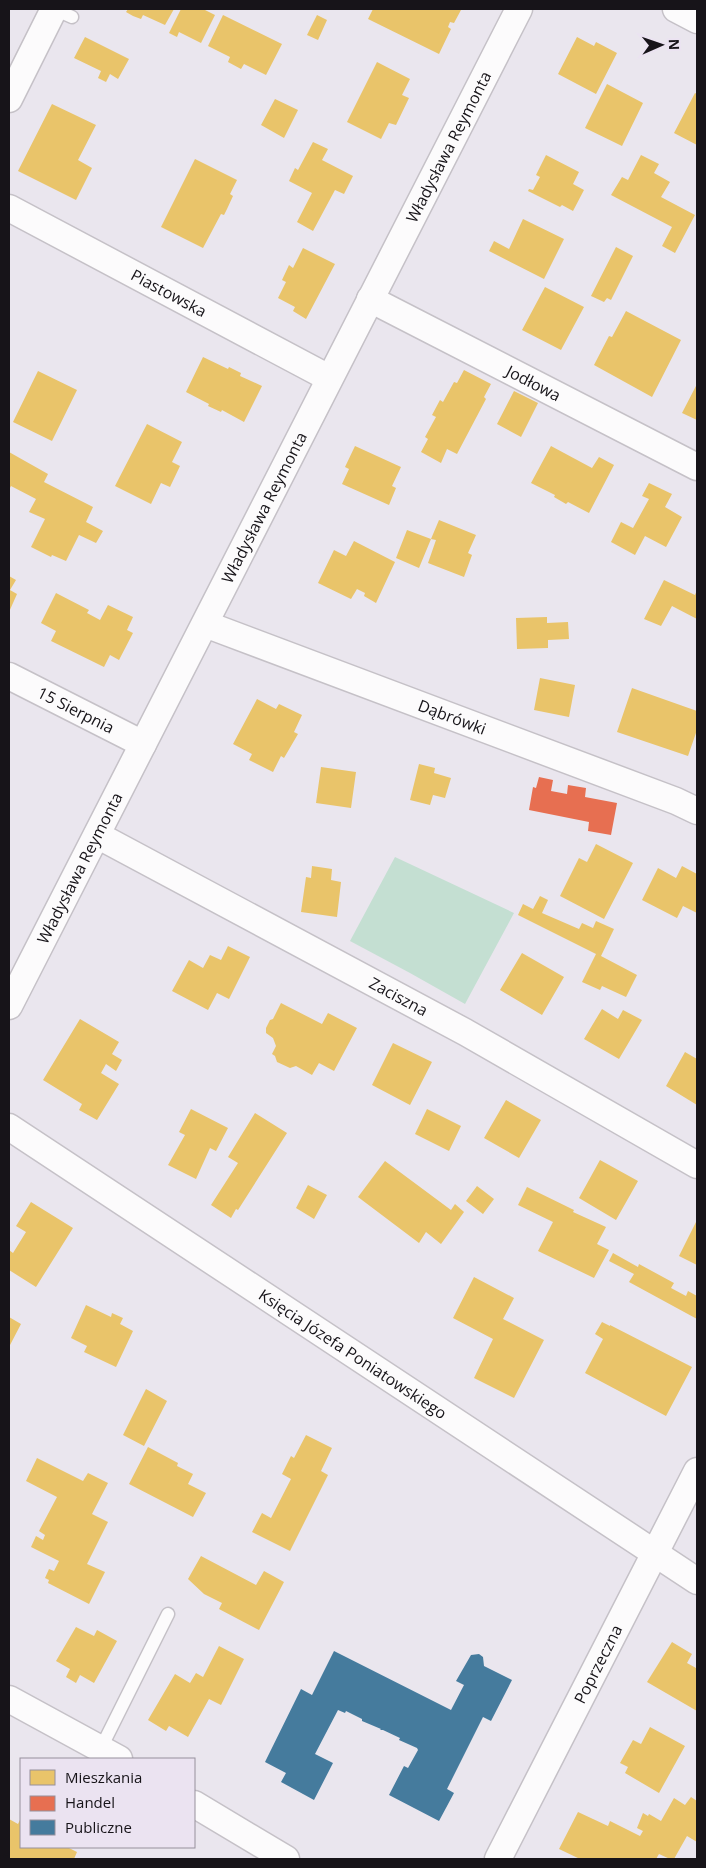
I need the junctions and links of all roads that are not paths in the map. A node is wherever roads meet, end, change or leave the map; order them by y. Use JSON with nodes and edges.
{"nodes":[{"id":1,"x":519,"y":9,"type":"edge"},
{"id":2,"x":676,"y":9,"type":"edge"},
{"id":3,"x":60,"y":12,"type":"edge"},
{"id":4,"x":697,"y":20,"type":"edge"},
{"id":5,"x":9,"y":99,"type":"edge"},
{"id":6,"x":9,"y":208,"type":"edge"},
{"id":7,"x":370,"y":299,"type":"junction"},
{"id":8,"x":329,"y":378,"type":"junction"},
{"id":9,"x":697,"y":467,"type":"edge"},
{"id":10,"x":205,"y":624,"type":"junction"},
{"id":11,"x":9,"y":676,"type":"edge"},
{"id":12,"x":143,"y":744,"type":"junction"},
{"id":13,"x":697,"y":811,"type":"edge"},
{"id":14,"x":97,"y":835,"type":"junction"},
{"id":15,"x":9,"y":1006,"type":"edge"},
{"id":16,"x":9,"y":1127,"type":"edge"},
{"id":17,"x":697,"y":1166,"type":"edge"},
{"id":18,"x":697,"y":1471,"type":"edge"},
{"id":19,"x":656,"y":1554,"type":"junction"},
{"id":20,"x":697,"y":1581,"type":"edge"},
{"id":21,"x":168,"y":1614,"type":"dead end"},
{"id":22,"x":9,"y":1699,"type":"edge"},
{"id":23,"x":110,"y":1754,"type":"edge"},
{"id":24,"x":195,"y":1805,"type":"edge"},
{"id":25,"x":283,"y":1859,"type":"edge"},
{"id":26,"x":498,"y":1859,"type":"edge"}],
"edges":[{"from":1,"to":7,"type":"street","name":"Władysława Reymonta"},
{"from":2,"to":4,"type":"street"},
{"from":3,"to":5,"type":"street"},
{"from":6,"to":8,"type":"street","name":"Piastowska"},
{"from":7,"to":8,"type":"street","name":"Władysława Reymonta"},
{"from":7,"to":9,"type":"street","name":"Jodłowa"},
{"from":8,"to":10,"type":"street","name":"Władysława Reymonta"},
{"from":10,"to":12,"type":"street","name":"Władysława Reymonta"},
{"from":10,"to":13,"type":"street","name":"Dąbrówki"},
{"from":11,"to":12,"type":"street","name":"15 Sierpnia"},
{"from":12,"to":14,"type":"street","name":"Władysława Reymonta"},
{"from":14,"to":15,"type":"street","name":"Władysława Reymonta"},
{"from":14,"to":17,"type":"street","name":"Zaciszna"},
{"from":16,"to":19,"type":"street","name":"Księcia Józefa Poniatowskiego"},
{"from":18,"to":19,"type":"street","name":"Poprzeczna"},
{"from":19,"to":20,"type":"street","name":"Księcia Józefa Poniatowskiego"},
{"from":19,"to":26,"type":"street","name":"Poprzeczna"},
{"from":21,"to":23,"type":"lane"},
{"from":22,"to":23,"type":"street"},
{"from":24,"to":25,"type":"street"}]}
